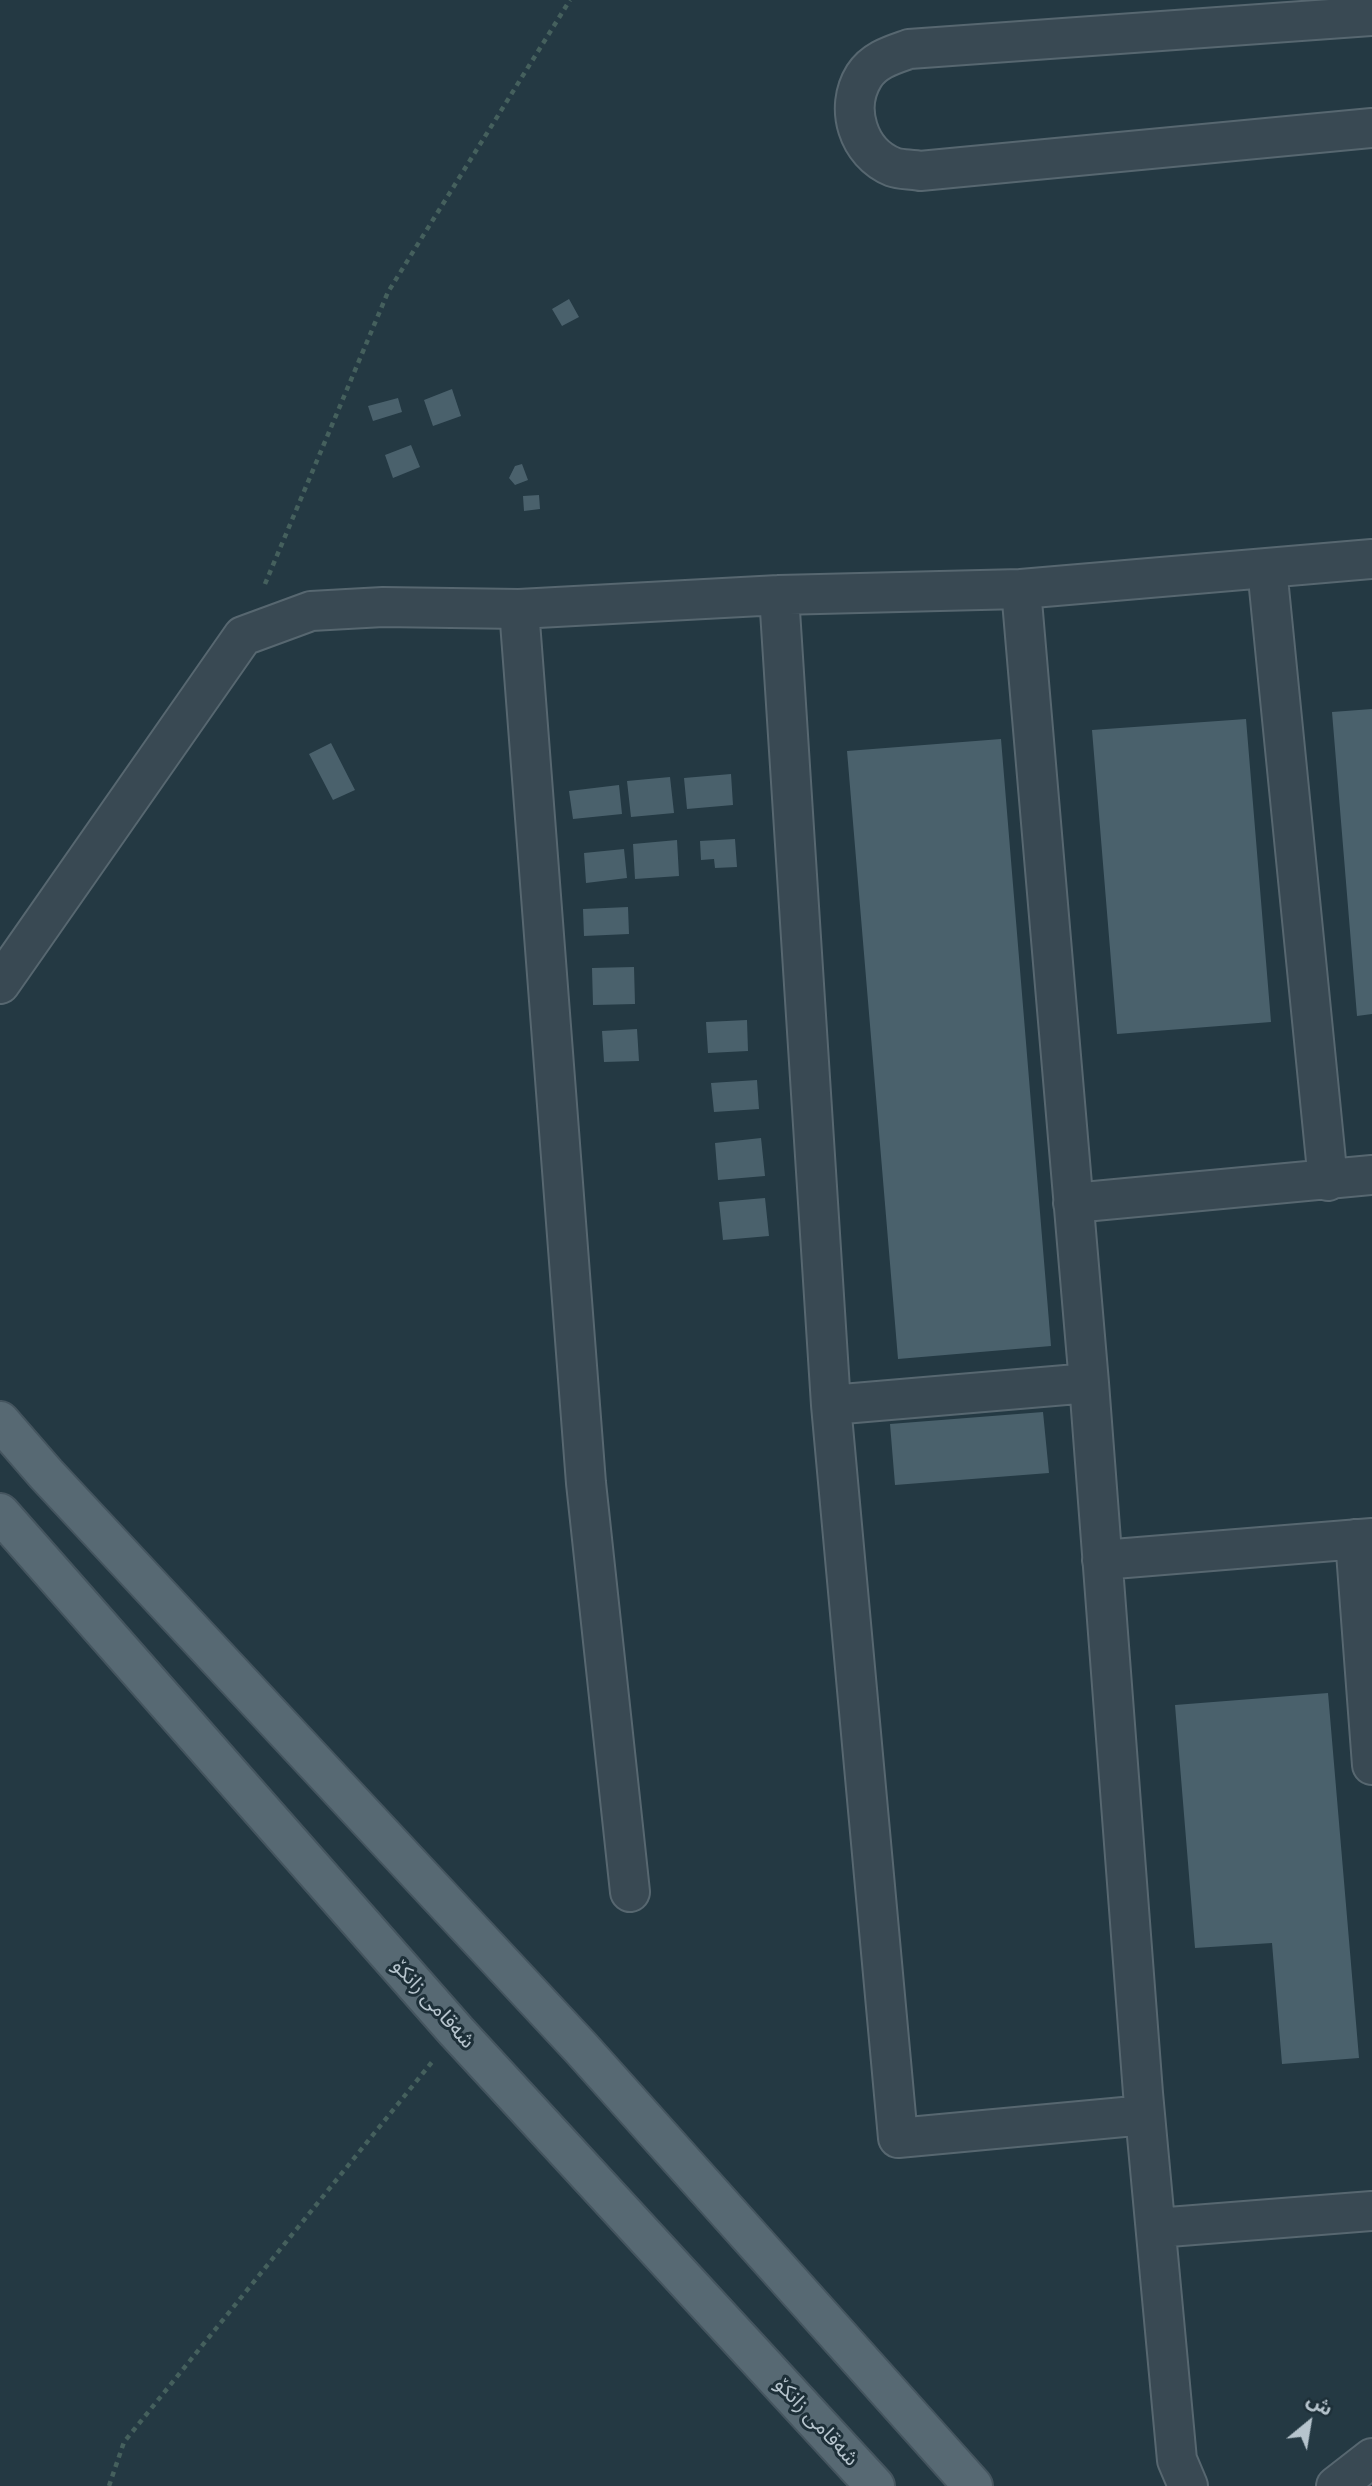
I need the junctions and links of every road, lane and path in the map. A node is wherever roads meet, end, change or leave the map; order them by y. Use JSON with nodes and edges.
{"nodes":[{"id":1,"x":570,"y":0,"type":"edge"},
{"id":2,"x":1372,"y":16,"type":"edge"},
{"id":3,"x":1372,"y":128,"type":"edge"},
{"id":4,"x":1372,"y":559,"type":"edge"},
{"id":5,"x":1267,"y":568,"type":"junction"},
{"id":6,"x":1021,"y":589,"type":"junction"},
{"id":7,"x":779,"y":595,"type":"junction"},
{"id":8,"x":519,"y":609,"type":"junction"},
{"id":9,"x":243,"y":636,"type":"junction"},
{"id":10,"x":0,"y":984,"type":"edge"},
{"id":11,"x":1372,"y":1175,"type":"edge"},
{"id":12,"x":1328,"y":1181,"type":"junction"},
{"id":13,"x":1073,"y":1203,"type":"junction"},
{"id":14,"x":1089,"y":1383,"type":"junction"},
{"id":15,"x":831,"y":1405,"type":"junction"},
{"id":16,"x":0,"y":1421,"type":"edge"},
{"id":17,"x":0,"y":1513,"type":"edge"},
{"id":18,"x":1364,"y":1538,"type":"edge"},
{"id":19,"x":1102,"y":1560,"type":"junction"},
{"id":20,"x":1372,"y":1765,"type":"edge"},
{"id":21,"x":630,"y":1892,"type":"dead end"},
{"id":22,"x":456,"y":2031,"type":"junction"},
{"id":23,"x":1145,"y":2115,"type":"junction"},
{"id":24,"x":1372,"y":2211,"type":"edge"},
{"id":25,"x":1156,"y":2228,"type":"junction"},
{"id":26,"x":1372,"y":2458,"type":"edge"},
{"id":27,"x":109,"y":2486,"type":"edge"},
{"id":28,"x":875,"y":2486,"type":"edge"},
{"id":29,"x":973,"y":2486,"type":"edge"},
{"id":30,"x":1188,"y":2486,"type":"edge"},
{"id":31,"x":1336,"y":2486,"type":"edge"}],
"edges":[{"from":1,"to":9,"type":"path"},
{"from":2,"to":3,"type":"street"},
{"from":4,"to":5,"type":"street"},
{"from":5,"to":6,"type":"street"},
{"from":5,"to":12,"type":"street"},
{"from":6,"to":7,"type":"street"},
{"from":6,"to":13,"type":"street"},
{"from":7,"to":8,"type":"street"},
{"from":7,"to":15,"type":"street"},
{"from":8,"to":9,"type":"street"},
{"from":8,"to":21,"type":"street"},
{"from":9,"to":10,"type":"street"},
{"from":11,"to":12,"type":"street"},
{"from":12,"to":13,"type":"street"},
{"from":13,"to":14,"type":"street"},
{"from":14,"to":15,"type":"street"},
{"from":14,"to":19,"type":"street"},
{"from":15,"to":23,"type":"street"},
{"from":16,"to":29,"type":"main road"},
{"from":17,"to":22,"type":"main road","name":"شەقامی زانکۆ"},
{"from":18,"to":19,"type":"street"},
{"from":18,"to":20,"type":"street"},
{"from":19,"to":23,"type":"street"},
{"from":22,"to":27,"type":"path"},
{"from":22,"to":28,"type":"main road","name":"شەقامی زانکۆ"},
{"from":23,"to":25,"type":"street"},
{"from":24,"to":25,"type":"street"},
{"from":25,"to":30,"type":"street"},
{"from":26,"to":31,"type":"street"}]}
